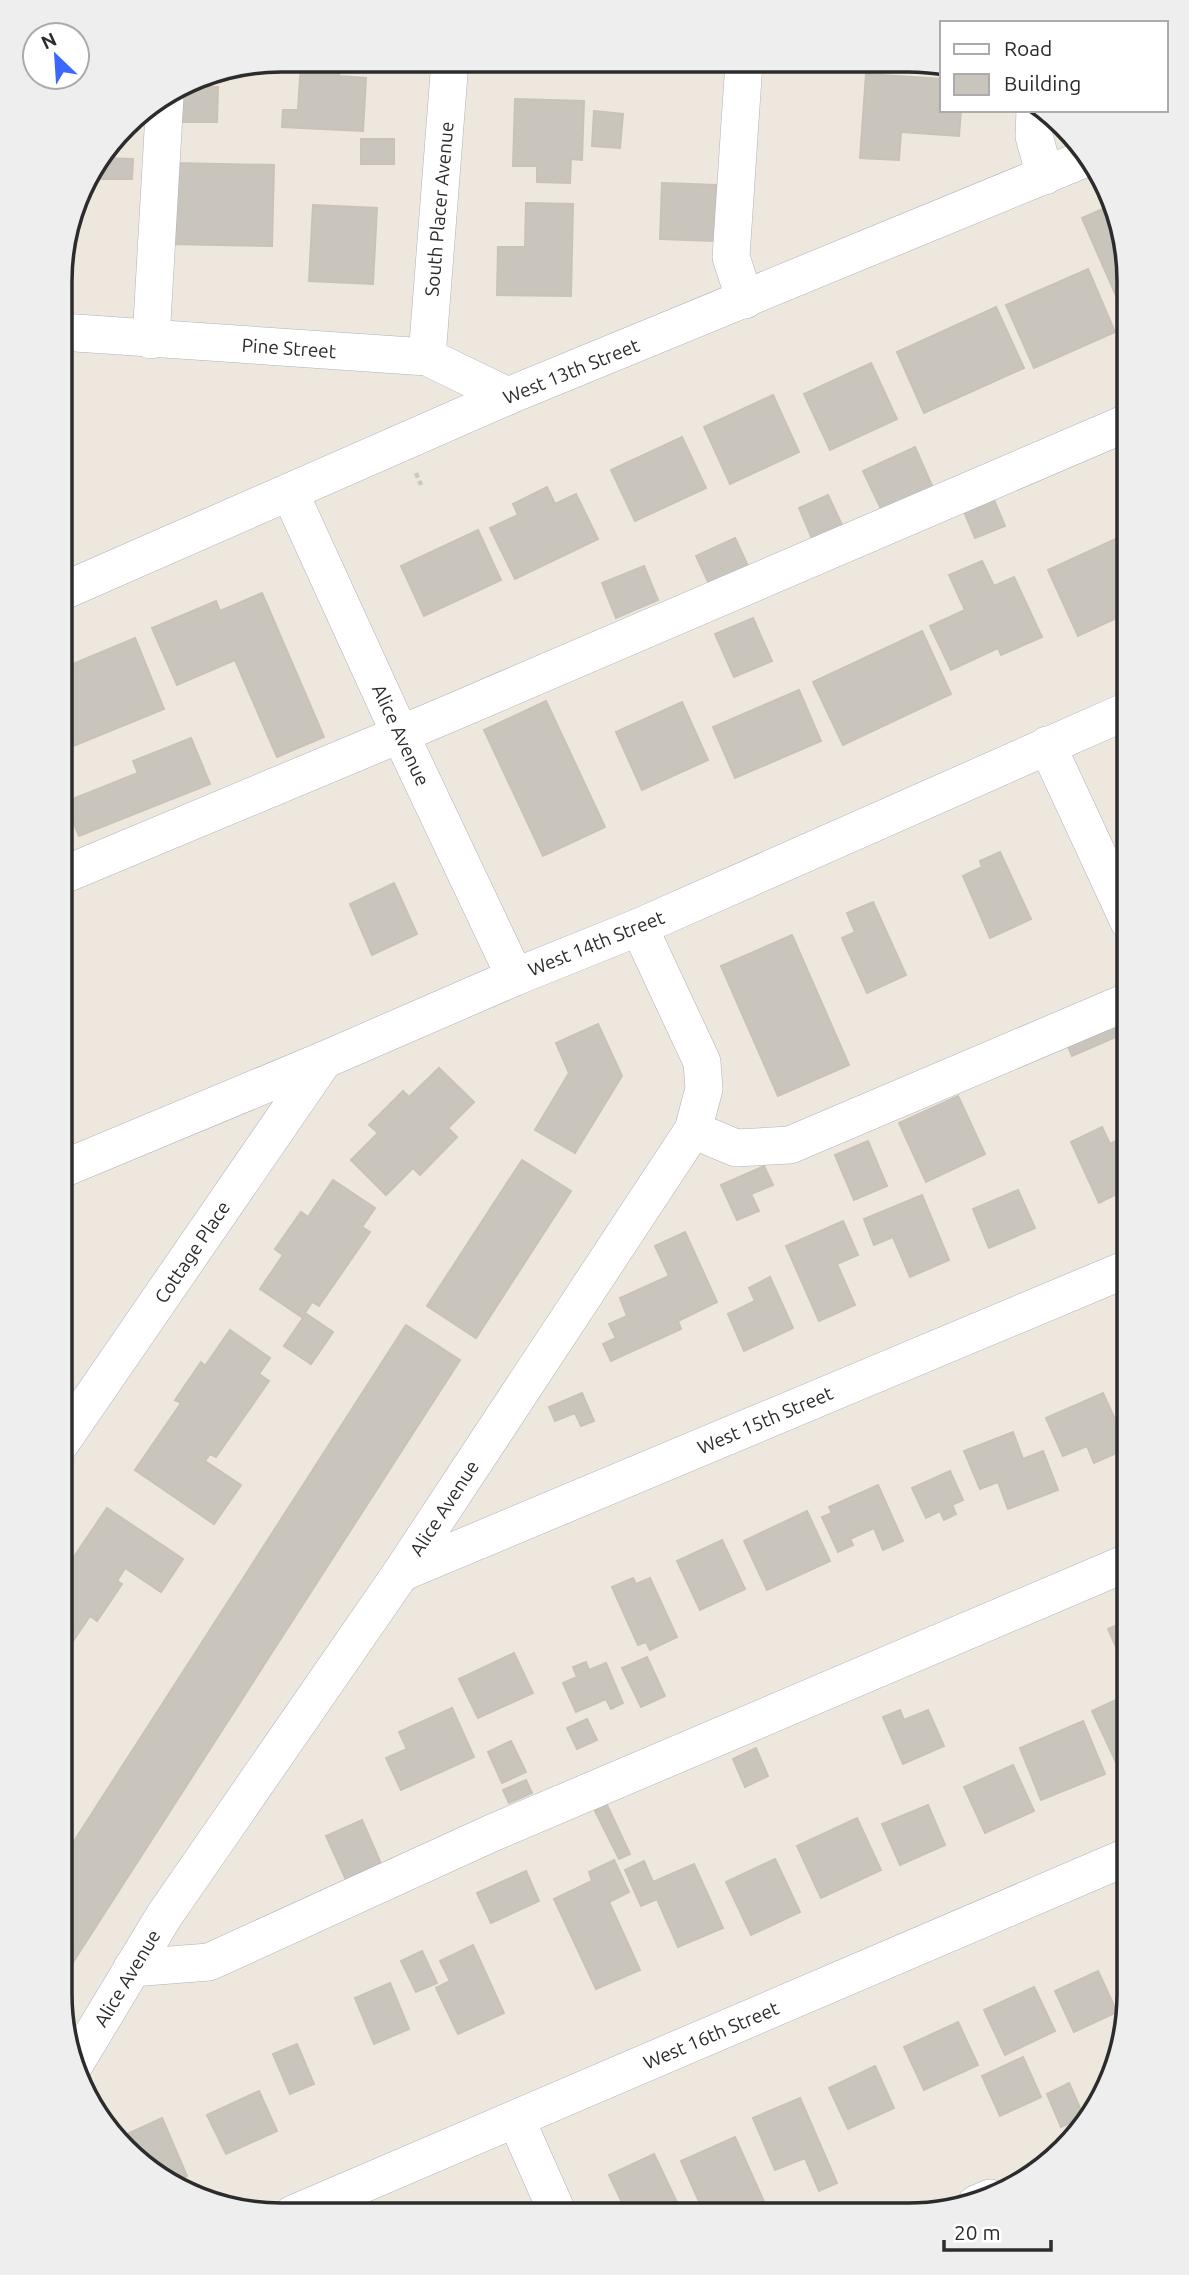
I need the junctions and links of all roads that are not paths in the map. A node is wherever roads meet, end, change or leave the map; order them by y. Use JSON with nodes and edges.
{"nodes":[{"id":1,"x":449,"y":72,"type":"edge"},
{"id":2,"x":743,"y":72,"type":"edge"},
{"id":3,"x":164,"y":108,"type":"edge"},
{"id":4,"x":1035,"y":115,"type":"edge"},
{"id":5,"x":1079,"y":161,"type":"edge"},
{"id":6,"x":1045,"y":176,"type":"junction"},
{"id":7,"x":745,"y":300,"type":"junction"},
{"id":8,"x":72,"y":333,"type":"edge"},
{"id":9,"x":151,"y":340,"type":"junction"},
{"id":10,"x":427,"y":357,"type":"junction"},
{"id":11,"x":509,"y":396,"type":"junction"},
{"id":12,"x":1117,"y":427,"type":"edge"},
{"id":13,"x":290,"y":492,"type":"junction"},
{"id":14,"x":72,"y":587,"type":"edge"},
{"id":15,"x":1117,"y":715,"type":"edge"},
{"id":16,"x":400,"y":734,"type":"junction"},
{"id":17,"x":1047,"y":745,"type":"junction"},
{"id":18,"x":72,"y":871,"type":"edge"},
{"id":19,"x":1117,"y":896,"type":"edge"},
{"id":20,"x":639,"y":927,"type":"junction"},
{"id":21,"x":515,"y":977,"type":"junction"},
{"id":22,"x":1117,"y":1006,"type":"edge"},
{"id":23,"x":324,"y":1060,"type":"junction"},
{"id":24,"x":693,"y":1130,"type":"junction"},
{"id":25,"x":72,"y":1165,"type":"edge"},
{"id":26,"x":1117,"y":1273,"type":"edge"},
{"id":27,"x":72,"y":1427,"type":"edge"},
{"id":28,"x":1117,"y":1567,"type":"edge"},
{"id":29,"x":401,"y":1573,"type":"junction"},
{"id":30,"x":1117,"y":1861,"type":"edge"},
{"id":31,"x":132,"y":1968,"type":"junction"},
{"id":32,"x":81,"y":2054,"type":"edge"},
{"id":33,"x":516,"y":2119,"type":"junction"},
{"id":34,"x":319,"y":2203,"type":"edge"},
{"id":35,"x":553,"y":2203,"type":"edge"}],
"edges":[{"from":1,"to":10,"type":"street","name":"South Placer Avenue"},
{"from":2,"to":7,"type":"street"},
{"from":3,"to":9,"type":"street"},
{"from":4,"to":6,"type":"street"},
{"from":5,"to":6,"type":"street","name":"West 13th Street"},
{"from":6,"to":7,"type":"street","name":"West 13th Street"},
{"from":7,"to":11,"type":"street","name":"West 13th Street"},
{"from":8,"to":9,"type":"street","name":"Pine Street"},
{"from":9,"to":10,"type":"street","name":"Pine Street"},
{"from":10,"to":11,"type":"street","name":"Pine Street"},
{"from":11,"to":13,"type":"street","name":"West 13th Street"},
{"from":12,"to":16,"type":"street"},
{"from":13,"to":14,"type":"street","name":"West 13th Street"},
{"from":13,"to":16,"type":"street","name":"Alice Avenue"},
{"from":15,"to":17,"type":"street","name":"West 14th Street"},
{"from":16,"to":18,"type":"street"},
{"from":16,"to":21,"type":"street","name":"Alice Avenue"},
{"from":17,"to":19,"type":"street"},
{"from":17,"to":20,"type":"street","name":"West 14th Street"},
{"from":20,"to":21,"type":"street","name":"West 14th Street"},
{"from":20,"to":24,"type":"street","name":"Alice Avenue"},
{"from":21,"to":23,"type":"street","name":"West 14th Street"},
{"from":22,"to":24,"type":"street"},
{"from":23,"to":25,"type":"street","name":"West 14th Street"},
{"from":23,"to":27,"type":"street","name":"Cottage Place"},
{"from":24,"to":29,"type":"street","name":"Alice Avenue"},
{"from":26,"to":29,"type":"street","name":"West 15th Street"},
{"from":28,"to":31,"type":"street"},
{"from":29,"to":31,"type":"street","name":"Alice Avenue"},
{"from":30,"to":33,"type":"street","name":"West 16th Street"},
{"from":31,"to":32,"type":"street","name":"Alice Avenue"},
{"from":33,"to":34,"type":"street","name":"West 16th Street"},
{"from":33,"to":35,"type":"street"}]}
